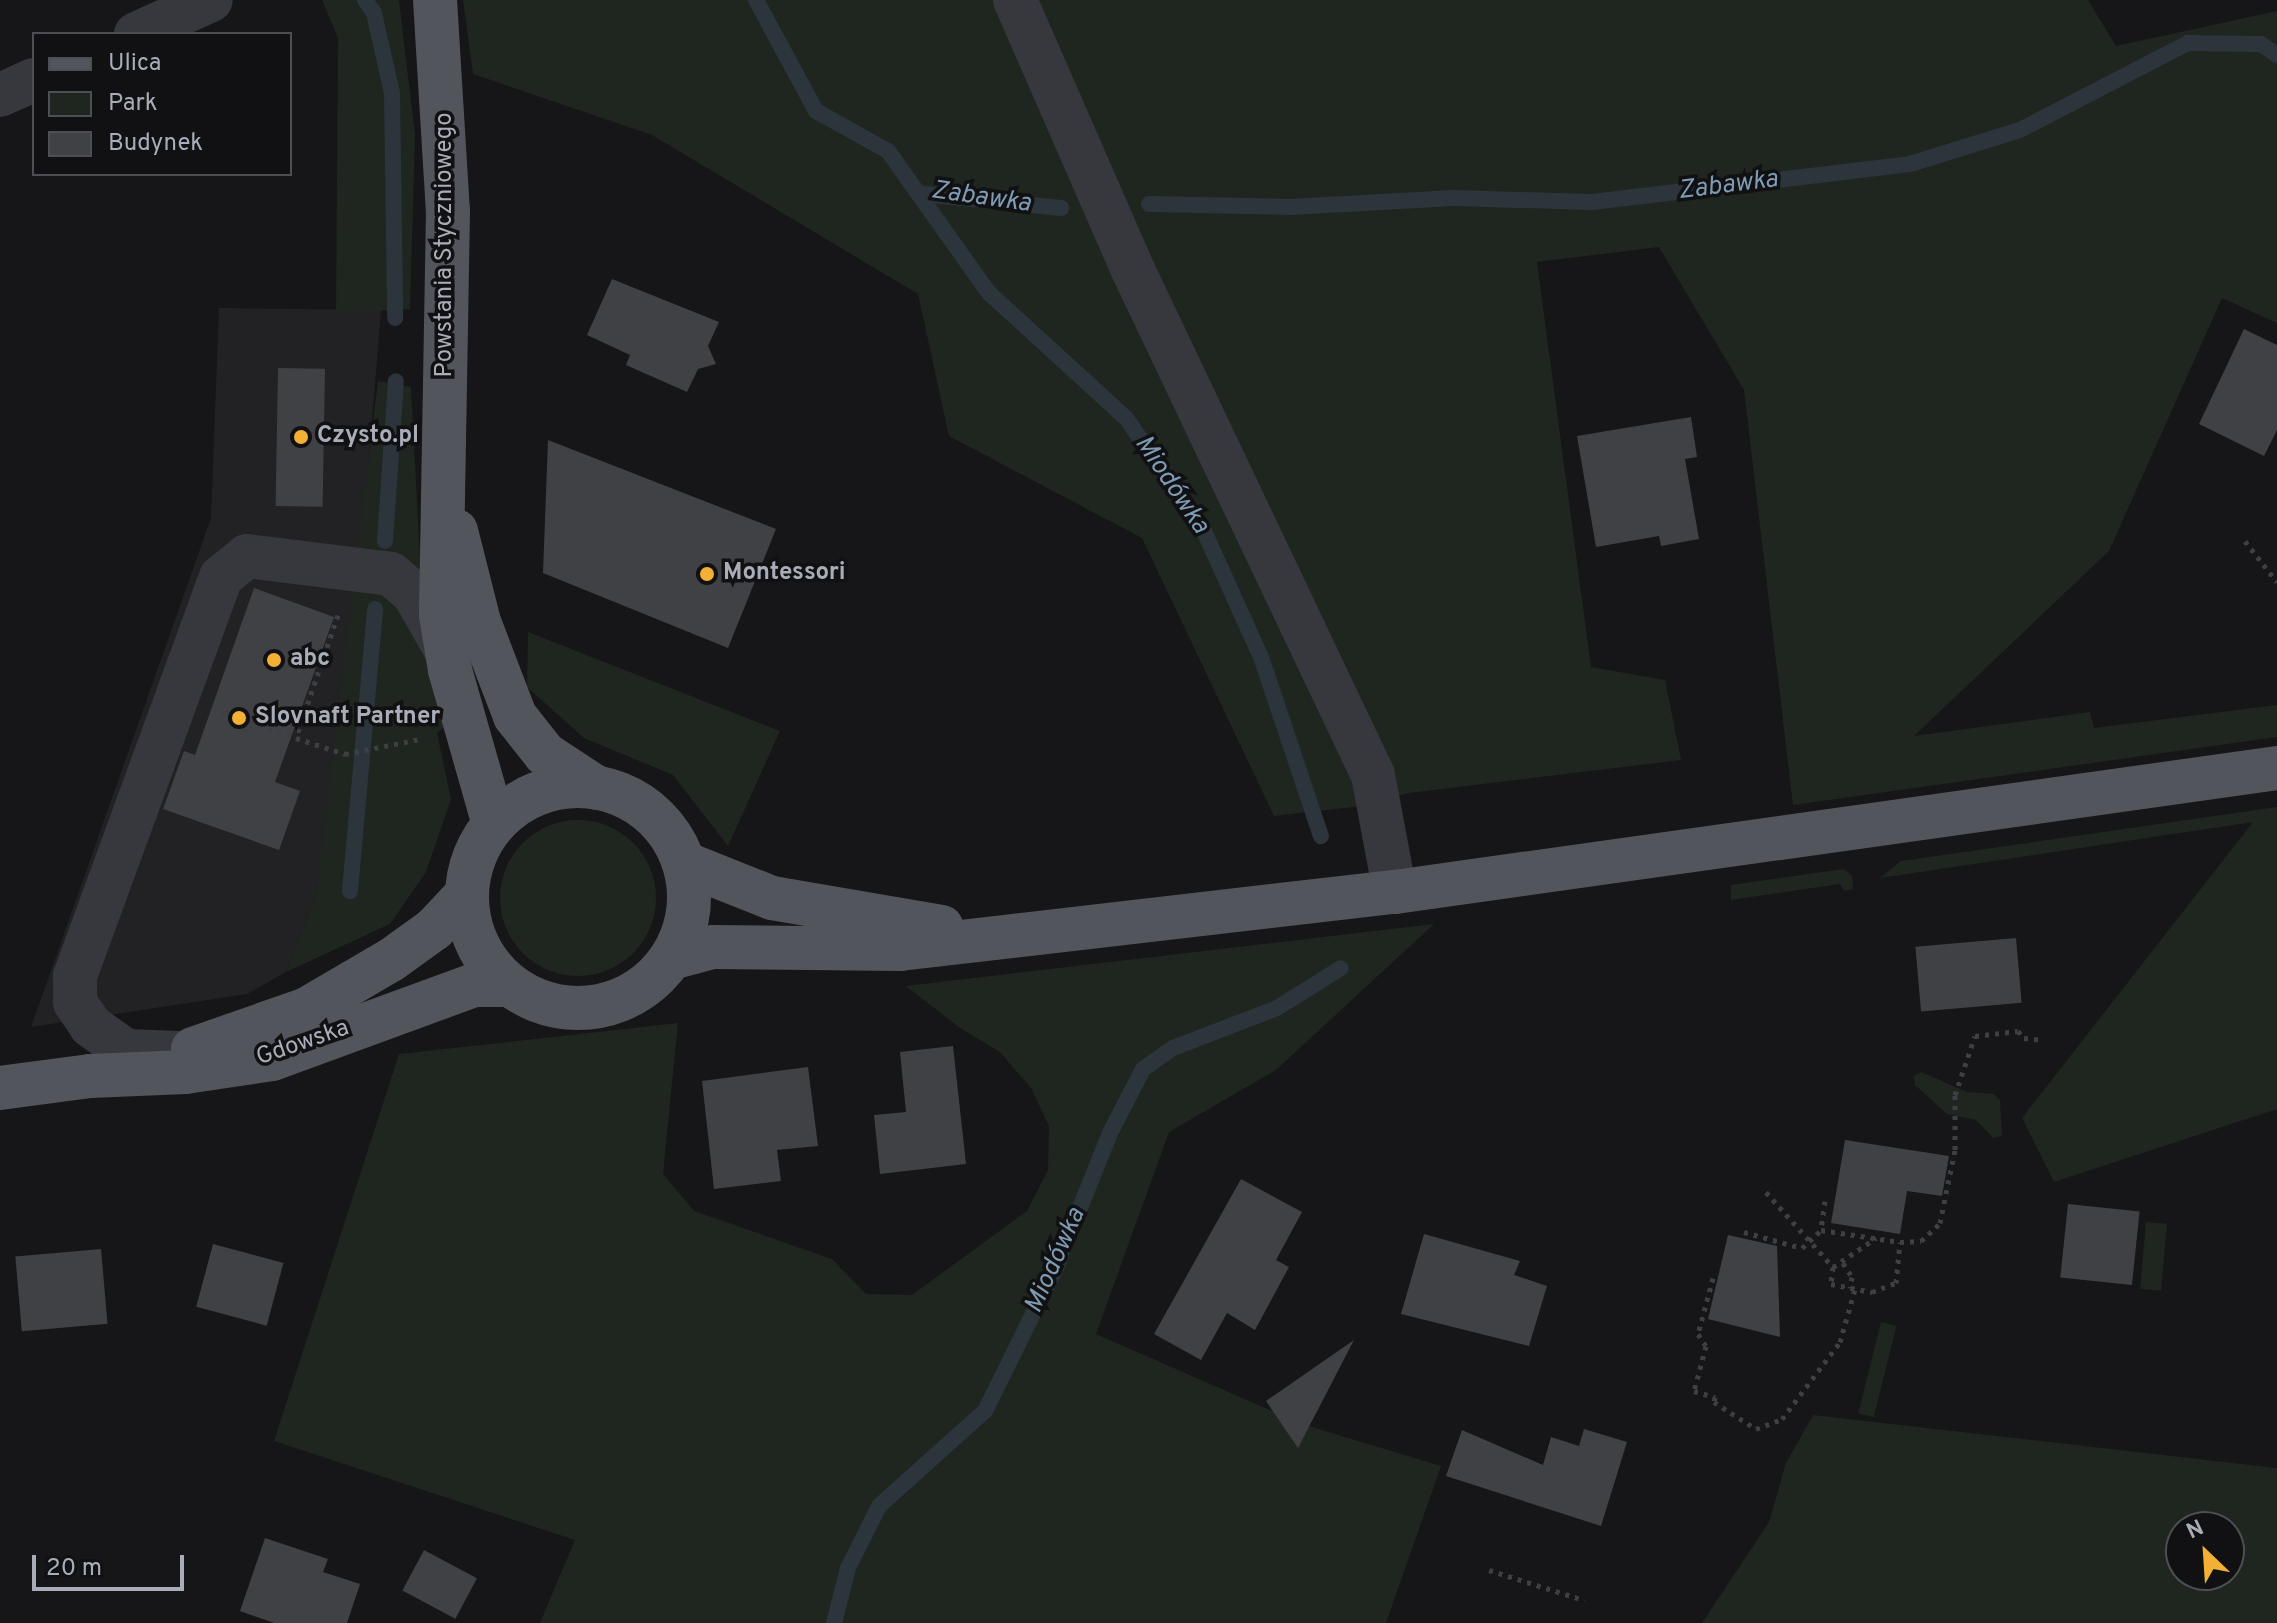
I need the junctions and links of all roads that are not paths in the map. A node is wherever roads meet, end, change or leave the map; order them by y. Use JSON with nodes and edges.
{"nodes":[{"id":1,"x":211,"y":0,"type":"edge"},
{"id":2,"x":435,"y":0,"type":"edge"},
{"id":3,"x":1015,"y":0,"type":"edge"},
{"id":4,"x":140,"y":32,"type":"edge"},
{"id":5,"x":32,"y":81,"type":"edge"},
{"id":6,"x":0,"y":95,"type":"edge"},
{"id":7,"x":446,"y":490,"type":"junction"},
{"id":8,"x":447,"y":652,"type":"junction"},
{"id":9,"x":2277,"y":768,"type":"edge"},
{"id":10,"x":597,"y":788,"type":"junction"},
{"id":11,"x":494,"y":824,"type":"junction"},
{"id":12,"x":684,"y":863,"type":"junction"},
{"id":13,"x":1395,"y":892,"type":"junction"},
{"id":14,"x":467,"y":894,"type":"junction"},
{"id":15,"x":1000,"y":935,"type":"junction"},
{"id":16,"x":671,"y":958,"type":"junction"},
{"id":17,"x":510,"y":985,"type":"junction"},
{"id":18,"x":178,"y":1053,"type":"junction"},
{"id":19,"x":90,"y":1076,"type":"junction"},
{"id":20,"x":0,"y":1088,"type":"edge"}],
"edges":[{"from":1,"to":4,"type":"street"},
{"from":2,"to":7,"type":"main road","name":"Powstania Styczniowego"},
{"from":3,"to":13,"type":"street"},
{"from":5,"to":6,"type":"street"},
{"from":7,"to":8,"type":"main road","name":"Powstania Styczniowego"},
{"from":7,"to":10,"type":"main road","name":"Powstania Styczniowego"},
{"from":8,"to":11,"type":"main road","name":"Powstania Styczniowego"},
{"from":8,"to":18,"type":"street"},
{"from":9,"to":13,"type":"main road"},
{"from":10,"to":11,"type":"main road"},
{"from":10,"to":12,"type":"main road"},
{"from":11,"to":14,"type":"main road"},
{"from":12,"to":15,"type":"main road"},
{"from":12,"to":16,"type":"main road"},
{"from":13,"to":15,"type":"main road"},
{"from":14,"to":17,"type":"main road"},
{"from":14,"to":18,"type":"main road","name":"Gdowska"},
{"from":15,"to":16,"type":"main road"},
{"from":16,"to":17,"type":"main road"},
{"from":17,"to":19,"type":"main road","name":"Gdowska"},
{"from":18,"to":19,"type":"main road","name":"Gdowska"},
{"from":19,"to":20,"type":"main road","name":"Gdowska"}]}
